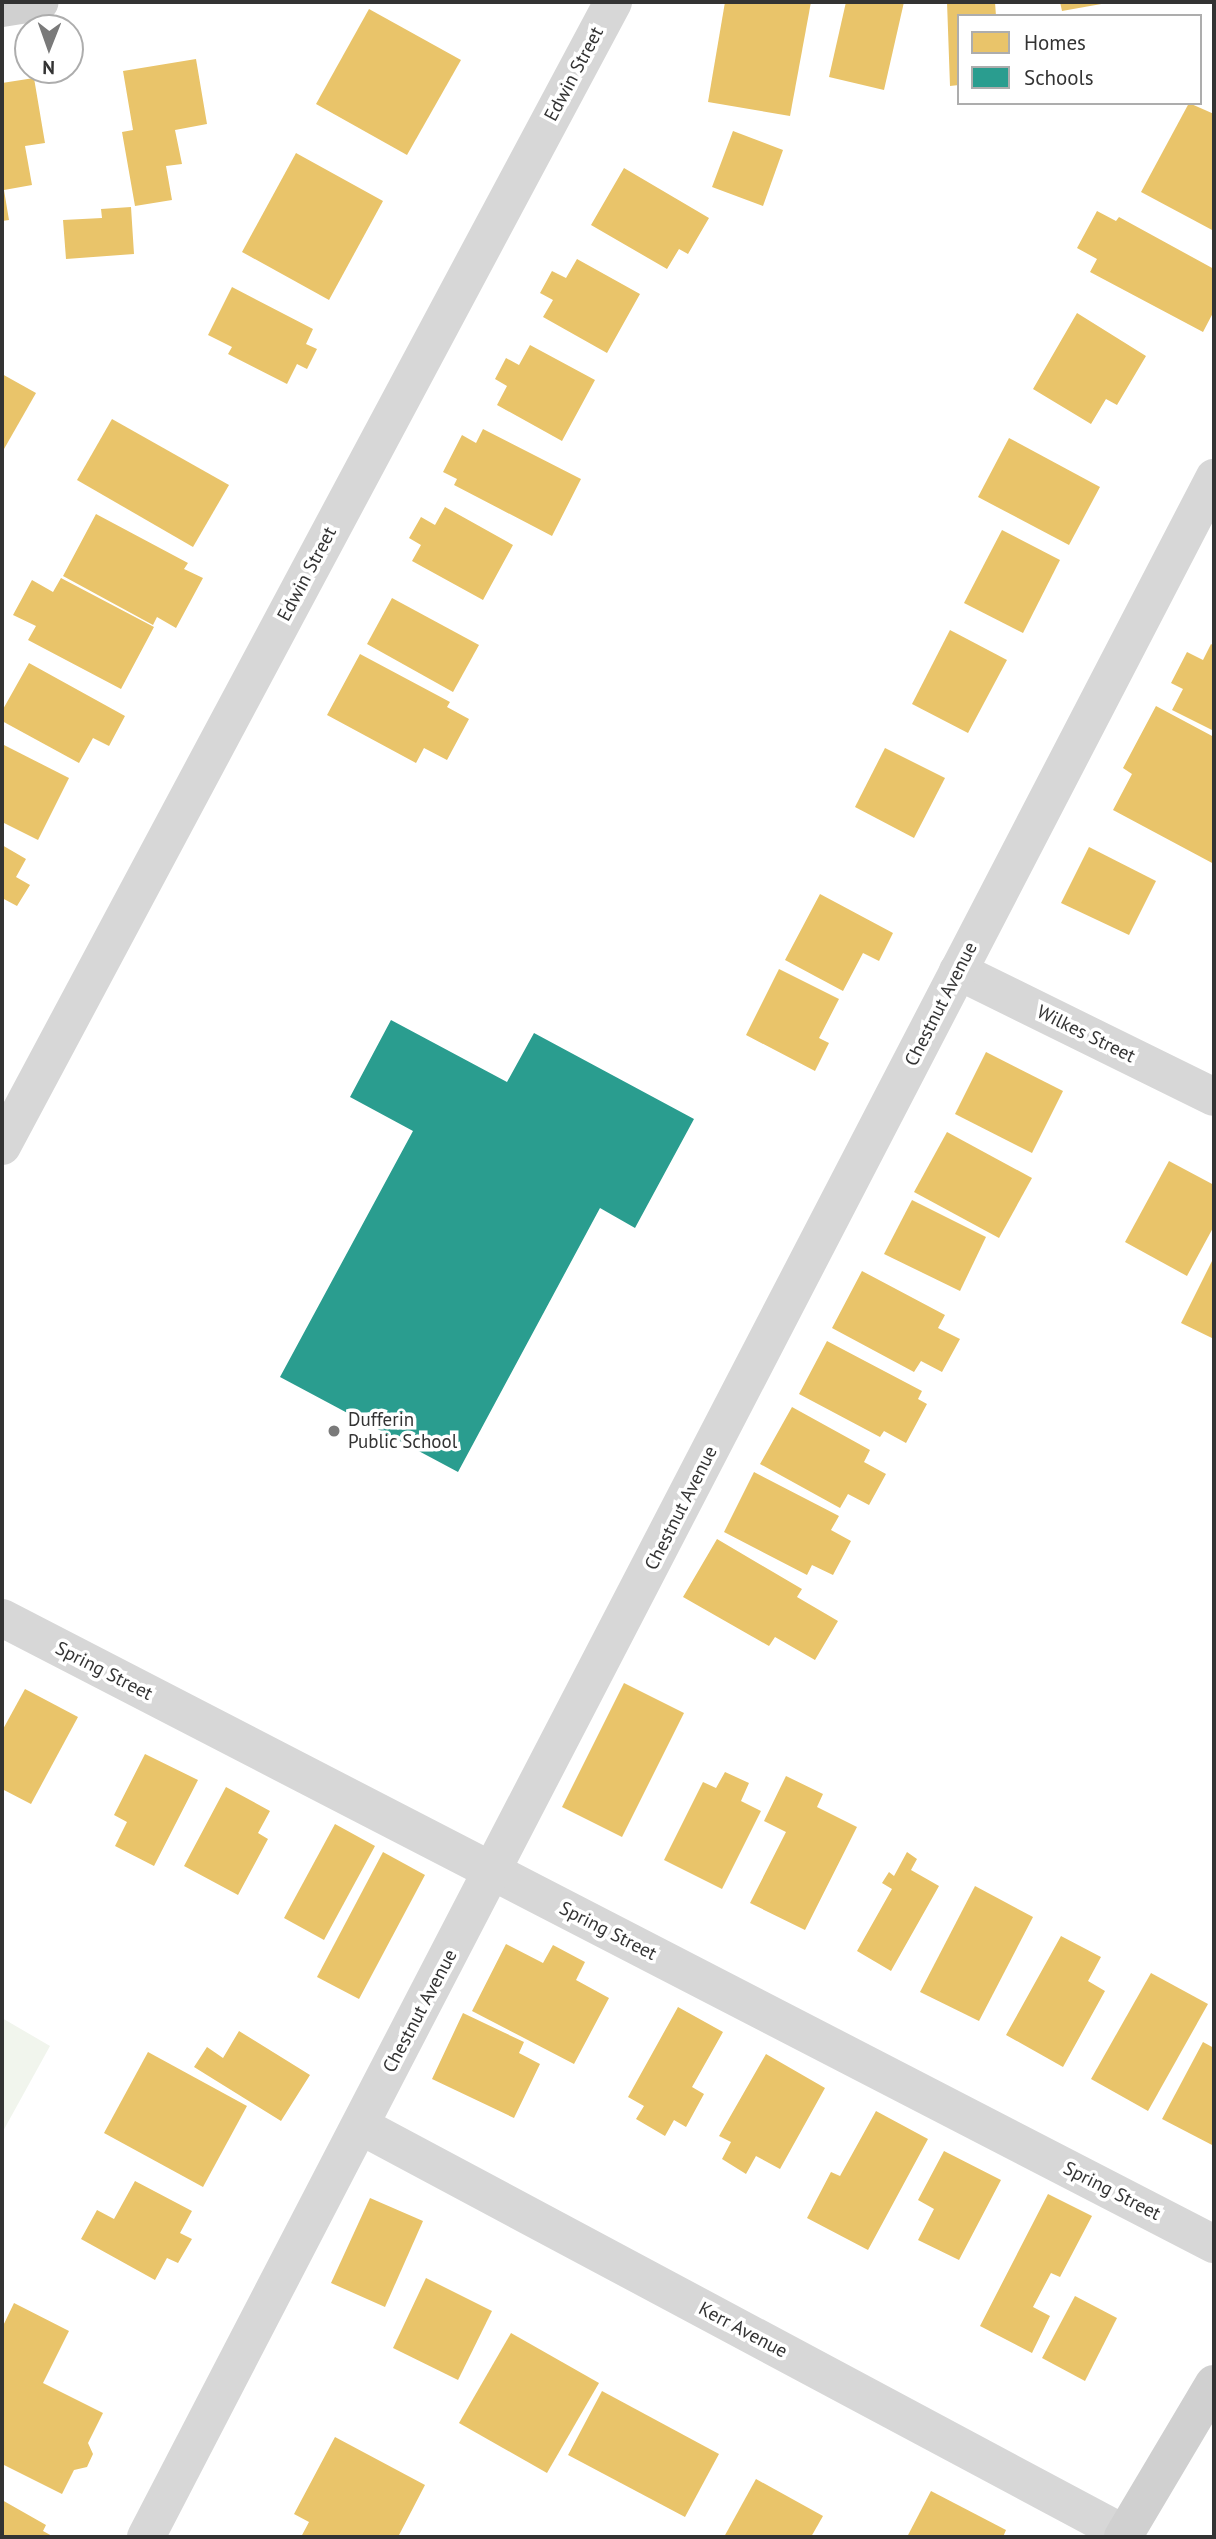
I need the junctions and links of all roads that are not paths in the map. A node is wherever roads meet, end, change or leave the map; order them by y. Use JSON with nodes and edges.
{"nodes":[{"id":1,"x":40,"y":2,"type":"edge"},
{"id":2,"x":613,"y":2,"type":"edge"},
{"id":3,"x":2,"y":8,"type":"edge"},
{"id":4,"x":1214,"y":478,"type":"edge"},
{"id":5,"x":958,"y":971,"type":"junction"},
{"id":6,"x":1214,"y":1097,"type":"edge"},
{"id":7,"x":2,"y":1146,"type":"edge"},
{"id":8,"x":2,"y":1618,"type":"edge"},
{"id":9,"x":494,"y":1871,"type":"junction"},
{"id":10,"x":361,"y":2126,"type":"junction"},
{"id":11,"x":1214,"y":2244,"type":"edge"},
{"id":12,"x":1214,"y":2384,"type":"edge"},
{"id":13,"x":1124,"y":2536,"type":"edge"},
{"id":14,"x":146,"y":2537,"type":"edge"}],
"edges":[{"from":1,"to":3,"type":"street"},
{"from":2,"to":7,"type":"street","name":"Edwin Street"},
{"from":4,"to":5,"type":"street","name":"Chestnut Avenue"},
{"from":5,"to":6,"type":"street","name":"Wilkes Street"},
{"from":5,"to":9,"type":"street","name":"Chestnut Avenue"},
{"from":8,"to":9,"type":"street","name":"Spring Street"},
{"from":9,"to":10,"type":"street","name":"Chestnut Avenue"},
{"from":9,"to":11,"type":"street","name":"Spring Street"},
{"from":10,"to":13,"type":"street","name":"Kerr Avenue"},
{"from":10,"to":14,"type":"street","name":"Chestnut Avenue"},
{"from":12,"to":13,"type":"street"}]}
